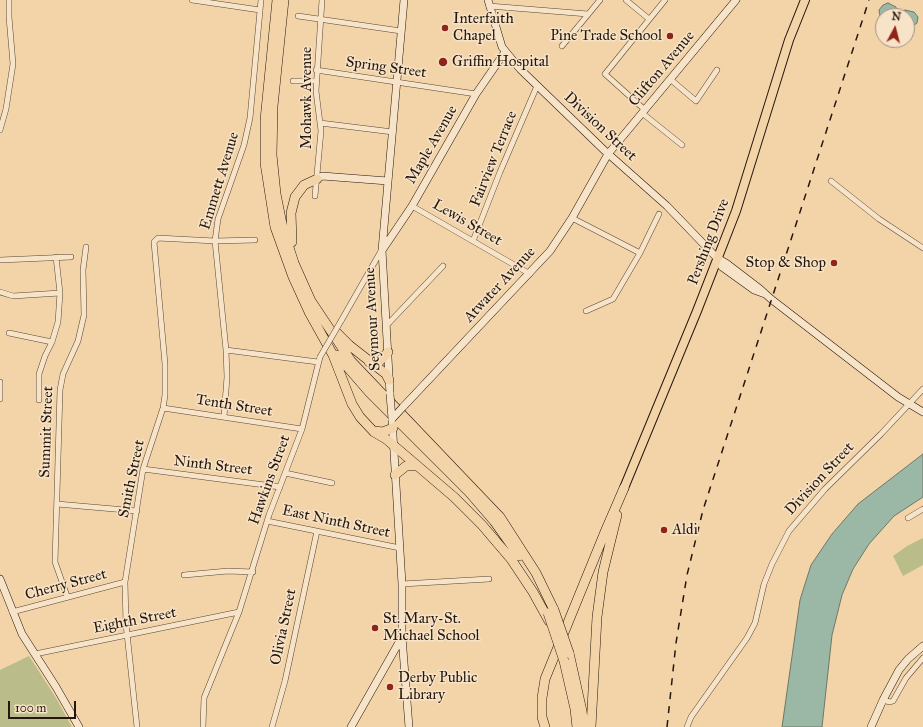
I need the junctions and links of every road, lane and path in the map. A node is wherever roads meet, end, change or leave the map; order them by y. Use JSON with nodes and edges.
{"nodes":[{"id":1,"x":9,"y":0,"type":"edge"},
{"id":2,"x":192,"y":0,"type":"edge"},
{"id":3,"x":262,"y":0,"type":"edge"},
{"id":4,"x":277,"y":0,"type":"edge"},
{"id":5,"x":284,"y":0,"type":"edge"},
{"id":6,"x":322,"y":0,"type":"edge"},
{"id":7,"x":404,"y":0,"type":"edge"},
{"id":8,"x":600,"y":0,"type":"edge"},
{"id":9,"x":626,"y":0,"type":"edge"},
{"id":10,"x":665,"y":0,"type":"edge"},
{"id":11,"x":736,"y":0,"type":"edge"},
{"id":12,"x":805,"y":0,"type":"edge"},
{"id":13,"x":230,"y":3,"type":"edge"},
{"id":14,"x":489,"y":3,"type":"edge"},
{"id":15,"x":260,"y":10,"type":"junction"},
{"id":16,"x":588,"y":14,"type":"junction"},
{"id":17,"x":298,"y":16,"type":"dead end"},
{"id":18,"x":649,"y":19,"type":"junction"},
{"id":19,"x":321,"y":20,"type":"junction"},
{"id":20,"x":401,"y":31,"type":"junction"},
{"id":21,"x":562,"y":46,"type":"dead end"},
{"id":22,"x":505,"y":52,"type":"junction"},
{"id":23,"x":316,"y":70,"type":"junction"},
{"id":24,"x":717,"y":70,"type":"dead end"},
{"id":25,"x":670,"y":79,"type":"junction"},
{"id":26,"x":294,"y":81,"type":"dead end"},
{"id":27,"x":316,"y":81,"type":"junction"},
{"id":28,"x":397,"y":82,"type":"junction"},
{"id":29,"x":537,"y":86,"type":"junction"},
{"id":30,"x":476,"y":94,"type":"junction"},
{"id":31,"x":644,"y":112,"type":"junction"},
{"id":32,"x":320,"y":123,"type":"junction"},
{"id":33,"x":0,"y":130,"type":"edge"},
{"id":34,"x":393,"y":132,"type":"junction"},
{"id":35,"x":682,"y":145,"type":"dead end"},
{"id":36,"x":608,"y":154,"type":"junction"},
{"id":37,"x":317,"y":179,"type":"junction"},
{"id":38,"x":388,"y":181,"type":"junction"},
{"id":39,"x":831,"y":181,"type":"dead end"},
{"id":40,"x":315,"y":196,"type":"dead end"},
{"id":41,"x":412,"y":206,"type":"junction"},
{"id":42,"x":659,"y":214,"type":"dead end"},
{"id":43,"x":572,"y":218,"type":"junction"},
{"id":44,"x":255,"y":240,"type":"dead end"},
{"id":45,"x":214,"y":241,"type":"junction"},
{"id":46,"x":473,"y":241,"type":"junction"},
{"id":47,"x":86,"y":247,"type":"dead end"},
{"id":48,"x":923,"y":248,"type":"edge"},
{"id":49,"x":382,"y":250,"type":"junction"},
{"id":50,"x":640,"y":253,"type":"junction"},
{"id":51,"x":56,"y":257,"type":"junction"},
{"id":52,"x":70,"y":257,"type":"dead end"},
{"id":53,"x":717,"y":258,"type":"junction"},
{"id":54,"x":0,"y":260,"type":"edge"},
{"id":55,"x":294,"y":263,"type":"junction"},
{"id":56,"x":442,"y":266,"type":"dead end"},
{"id":57,"x":530,"y":274,"type":"junction"},
{"id":58,"x":0,"y":292,"type":"edge"},
{"id":59,"x":60,"y":293,"type":"junction"},
{"id":60,"x":311,"y":301,"type":"junction"},
{"id":61,"x":586,"y":311,"type":"dead end"},
{"id":62,"x":309,"y":312,"type":"junction"},
{"id":63,"x":386,"y":326,"type":"junction"},
{"id":64,"x":9,"y":333,"type":"dead end"},
{"id":65,"x":52,"y":342,"type":"junction"},
{"id":66,"x":226,"y":350,"type":"junction"},
{"id":67,"x":388,"y":352,"type":"junction"},
{"id":68,"x":319,"y":359,"type":"junction"},
{"id":69,"x":369,"y":362,"type":"junction"},
{"id":70,"x":389,"y":380,"type":"junction"},
{"id":71,"x":0,"y":382,"type":"edge"},
{"id":72,"x":923,"y":389,"type":"edge"},
{"id":73,"x":0,"y":399,"type":"edge"},
{"id":74,"x":39,"y":400,"type":"dead end"},
{"id":75,"x":908,"y":404,"type":"junction"},
{"id":76,"x":163,"y":408,"type":"junction"},
{"id":77,"x":923,"y":412,"type":"edge"},
{"id":78,"x":224,"y":417,"type":"junction"},
{"id":79,"x":392,"y":423,"type":"junction"},
{"id":80,"x":302,"y":429,"type":"junction"},
{"id":81,"x":371,"y":430,"type":"junction"},
{"id":82,"x":393,"y":446,"type":"junction"},
{"id":83,"x":417,"y":466,"type":"junction"},
{"id":84,"x":143,"y":469,"type":"junction"},
{"id":85,"x":285,"y":473,"type":"junction"},
{"id":86,"x":395,"y":475,"type":"junction"},
{"id":87,"x":332,"y":483,"type":"dead end"},
{"id":88,"x":280,"y":487,"type":"junction"},
{"id":89,"x":624,"y":488,"type":"junction"},
{"id":90,"x":57,"y":504,"type":"junction"},
{"id":91,"x":923,"y":509,"type":"edge"},
{"id":92,"x":137,"y":511,"type":"junction"},
{"id":93,"x":908,"y":518,"type":"dead end"},
{"id":94,"x":267,"y":521,"type":"junction"},
{"id":95,"x":317,"y":531,"type":"junction"},
{"id":96,"x":400,"y":548,"type":"junction"},
{"id":97,"x":253,"y":572,"type":"junction"},
{"id":98,"x":184,"y":575,"type":"dead end"},
{"id":99,"x":0,"y":579,"type":"edge"},
{"id":100,"x":489,"y":580,"type":"dead end"},
{"id":101,"x":125,"y":582,"type":"junction"},
{"id":102,"x":402,"y":584,"type":"junction"},
{"id":103,"x":66,"y":596,"type":"junction"},
{"id":104,"x":12,"y":612,"type":"junction"},
{"id":105,"x":239,"y":612,"type":"junction"},
{"id":106,"x":549,"y":613,"type":"junction"},
{"id":107,"x":127,"y":634,"type":"junction"},
{"id":108,"x":402,"y":637,"type":"junction"},
{"id":109,"x":923,"y":646,"type":"edge"},
{"id":110,"x":35,"y":654,"type":"junction"},
{"id":111,"x":567,"y":657,"type":"junction"},
{"id":112,"x":923,"y":658,"type":"edge"},
{"id":113,"x":883,"y":700,"type":"junction"},
{"id":114,"x":79,"y":727,"type":"edge"},
{"id":115,"x":137,"y":727,"type":"edge"},
{"id":116,"x":203,"y":727,"type":"edge"},
{"id":117,"x":272,"y":727,"type":"edge"},
{"id":118,"x":351,"y":727,"type":"edge"},
{"id":119,"x":409,"y":727,"type":"edge"},
{"id":120,"x":545,"y":727,"type":"edge"},
{"id":121,"x":577,"y":727,"type":"edge"},
{"id":122,"x":584,"y":727,"type":"edge"},
{"id":123,"x":591,"y":727,"type":"edge"},
{"id":124,"x":687,"y":727,"type":"edge"},
{"id":125,"x":871,"y":727,"type":"edge"}],
"edges":[{"from":1,"to":33,"type":"street"},
{"from":2,"to":13,"type":"street"},
{"from":3,"to":15,"type":"street","name":"Emmett Avenue"},
{"from":4,"to":62,"type":"highway"},
{"from":5,"to":55,"type":"highway"},
{"from":6,"to":19,"type":"street","name":"Mohawk Avenue"},
{"from":7,"to":20,"type":"main road","name":"Seymour Avenue"},
{"from":8,"to":16,"type":"street"},
{"from":9,"to":18,"type":"street"},
{"from":10,"to":18,"type":"street"},
{"from":11,"to":25,"type":"main road","name":"Clifton Avenue"},
{"from":12,"to":53,"type":"main road","name":"Pershing Drive"},
{"from":13,"to":15,"type":"street"},
{"from":14,"to":16,"type":"street"},
{"from":14,"to":22,"type":"main road","name":"Division Street"},
{"from":15,"to":45,"type":"street","name":"Emmett Avenue"},
{"from":16,"to":21,"type":"street"},
{"from":17,"to":19,"type":"street"},
{"from":18,"to":31,"type":"street"},
{"from":19,"to":20,"type":"street"},
{"from":19,"to":23,"type":"street","name":"Mohawk Avenue"},
{"from":20,"to":28,"type":"main road","name":"Seymour Avenue"},
{"from":22,"to":29,"type":"main road","name":"Division Street"},
{"from":22,"to":30,"type":"main road","name":"Maple Avenue"},
{"from":23,"to":27,"type":"street","name":"Mohawk Avenue"},
{"from":23,"to":28,"type":"street","name":"Spring Street"},
{"from":24,"to":25,"type":"street"},
{"from":25,"to":31,"type":"main road","name":"Clifton Avenue"},
{"from":26,"to":27,"type":"street"},
{"from":27,"to":32,"type":"street","name":"Mohawk Avenue"},
{"from":28,"to":30,"type":"street","name":"Spring Street"},
{"from":28,"to":34,"type":"main road","name":"Seymour Avenue"},
{"from":29,"to":36,"type":"main road","name":"Division Street"},
{"from":29,"to":46,"type":"street","name":"Fairview Terrace"},
{"from":30,"to":41,"type":"main road","name":"Maple Avenue"},
{"from":31,"to":35,"type":"street"},
{"from":31,"to":36,"type":"main road","name":"Clifton Avenue"},
{"from":32,"to":34,"type":"street"},
{"from":32,"to":37,"type":"street","name":"Mohawk Avenue"},
{"from":34,"to":38,"type":"main road","name":"Seymour Avenue"},
{"from":36,"to":43,"type":"main road","name":"Atwater Avenue"},
{"from":36,"to":53,"type":"main road","name":"Division Street"},
{"from":37,"to":38,"type":"main road"},
{"from":37,"to":40,"type":"street","name":"Mohawk Avenue"},
{"from":37,"to":55,"type":"highway"},
{"from":38,"to":49,"type":"main road","name":"Seymour Avenue"},
{"from":39,"to":48,"type":"street"},
{"from":41,"to":46,"type":"street","name":"Lewis Street"},
{"from":41,"to":49,"type":"main road","name":"Maple Avenue"},
{"from":42,"to":50,"type":"street"},
{"from":43,"to":50,"type":"street"},
{"from":43,"to":57,"type":"main road","name":"Atwater Avenue"},
{"from":44,"to":45,"type":"street"},
{"from":45,"to":66,"type":"street","name":"Emmett Avenue"},
{"from":45,"to":76,"type":"street","name":"Smith Street"},
{"from":46,"to":57,"type":"street","name":"Lewis Street"},
{"from":47,"to":90,"type":"street","name":"Summit Street"},
{"from":49,"to":63,"type":"main road","name":"Seymour Avenue"},
{"from":49,"to":68,"type":"street","name":"Hawkins Street","bridge":true},
{"from":50,"to":61,"type":"street"},
{"from":51,"to":52,"type":"street"},
{"from":51,"to":54,"type":"street"},
{"from":51,"to":59,"type":"street"},
{"from":53,"to":75,"type":"main road","name":"Division Street"},
{"from":53,"to":89,"type":"main road","name":"Pershing Drive"},
{"from":55,"to":60,"type":"highway"},
{"from":56,"to":63,"type":"street"},
{"from":57,"to":79,"type":"main road","name":"Atwater Avenue","bridge":true},
{"from":58,"to":59,"type":"street"},
{"from":59,"to":65,"type":"street"},
{"from":60,"to":69,"type":"highway"},
{"from":60,"to":106,"type":"highway"},
{"from":62,"to":81,"type":"highway"},
{"from":62,"to":106,"type":"highway"},
{"from":63,"to":67,"type":"main road","name":"Seymour Avenue"},
{"from":64,"to":65,"type":"street"},
{"from":65,"to":74,"type":"street"},
{"from":66,"to":68,"type":"street"},
{"from":66,"to":78,"type":"street","name":"Emmett Avenue"},
{"from":67,"to":69,"type":"highway"},
{"from":67,"to":70,"type":"main road","name":"Seymour Avenue"},
{"from":68,"to":80,"type":"street","name":"Hawkins Street"},
{"from":69,"to":70,"type":"highway"},
{"from":70,"to":79,"type":"main road","name":"Seymour Avenue","bridge":true},
{"from":71,"to":73,"type":"street"},
{"from":72,"to":75,"type":"street"},
{"from":75,"to":77,"type":"main road","name":"Division Street"},
{"from":75,"to":124,"type":"street","name":"Division Street"},
{"from":76,"to":78,"type":"street","name":"Tenth Street"},
{"from":76,"to":84,"type":"street","name":"Smith Street"},
{"from":78,"to":80,"type":"street","name":"Tenth Street"},
{"from":79,"to":81,"type":"highway"},
{"from":79,"to":82,"type":"main road","name":"Seymour Avenue"},
{"from":80,"to":85,"type":"street","name":"Hawkins Street"},
{"from":81,"to":82,"type":"highway"},
{"from":82,"to":83,"type":"highway"},
{"from":82,"to":86,"type":"main road","name":"Seymour Avenue"},
{"from":83,"to":86,"type":"highway"},
{"from":83,"to":106,"type":"highway"},
{"from":84,"to":88,"type":"street","name":"Ninth Street"},
{"from":84,"to":92,"type":"street","name":"Smith Street"},
{"from":85,"to":87,"type":"street"},
{"from":85,"to":88,"type":"street","name":"Hawkins Street"},
{"from":86,"to":96,"type":"main road","name":"Seymour Avenue"},
{"from":88,"to":94,"type":"street","name":"Hawkins Street"},
{"from":89,"to":120,"type":"highway"},
{"from":89,"to":123,"type":"highway"},
{"from":90,"to":92,"type":"street"},
{"from":90,"to":103,"type":"street","name":"Summit Street"},
{"from":91,"to":93,"type":"street"},
{"from":92,"to":101,"type":"street","name":"Smith Street"},
{"from":94,"to":95,"type":"street","name":"East Ninth Street"},
{"from":94,"to":97,"type":"street","name":"Hawkins Street"},
{"from":95,"to":96,"type":"street","name":"East Ninth Street"},
{"from":95,"to":117,"type":"street","name":"Olivia Street"},
{"from":96,"to":102,"type":"main road","name":"Seymour Avenue"},
{"from":97,"to":98,"type":"street"},
{"from":97,"to":105,"type":"street","name":"Hawkins Street"},
{"from":99,"to":104,"type":"main road"},
{"from":100,"to":102,"type":"street"},
{"from":101,"to":103,"type":"street","name":"Cherry Street"},
{"from":101,"to":107,"type":"street","name":"Smith Street"},
{"from":102,"to":108,"type":"main road","name":"Seymour Avenue"},
{"from":103,"to":104,"type":"street","name":"Cherry Street"},
{"from":104,"to":110,"type":"main road"},
{"from":105,"to":107,"type":"street","name":"Eighth Street"},
{"from":105,"to":116,"type":"street","name":"Hawkins Street"},
{"from":106,"to":111,"type":"highway","bridge":true},
{"from":106,"to":111,"type":"highway","bridge":true},
{"from":107,"to":110,"type":"street","name":"Eighth Street"},
{"from":107,"to":115,"type":"street","name":"Smith Street"},
{"from":108,"to":118,"type":"main road"},
{"from":108,"to":119,"type":"main road","name":"Seymour Avenue"},
{"from":109,"to":113,"type":"main road"},
{"from":110,"to":114,"type":"main road"},
{"from":111,"to":121,"type":"highway"},
{"from":111,"to":122,"type":"highway"},
{"from":112,"to":113,"type":"street"},
{"from":113,"to":125,"type":"main road"}]}
